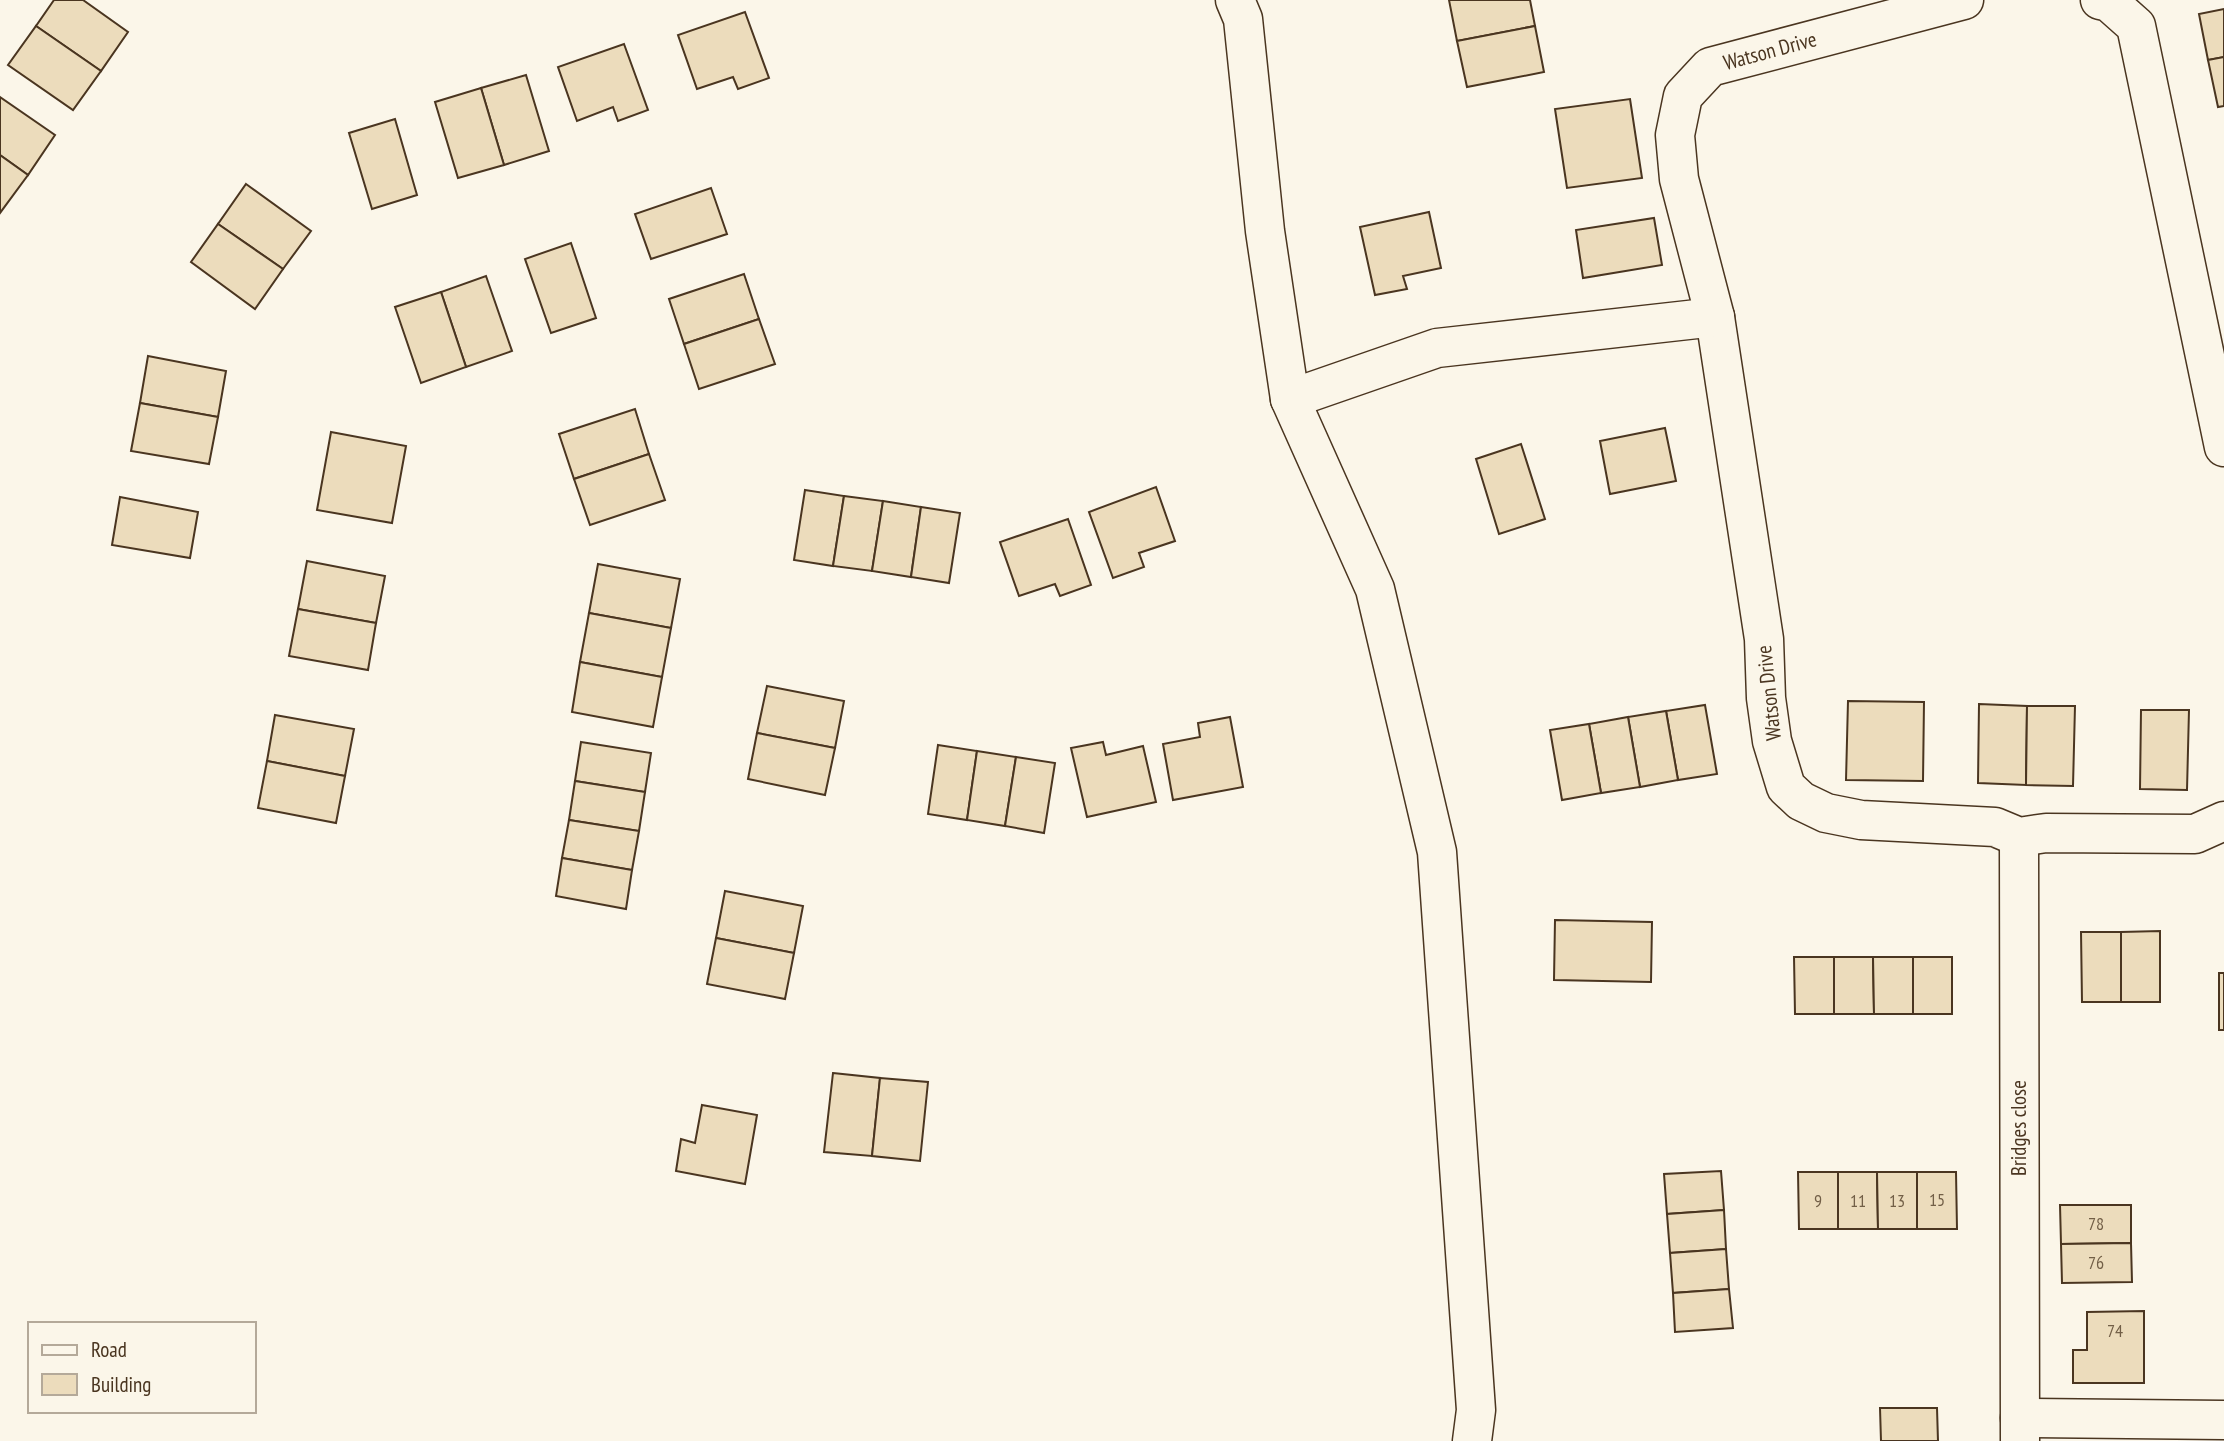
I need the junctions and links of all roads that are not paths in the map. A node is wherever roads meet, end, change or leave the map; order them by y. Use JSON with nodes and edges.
{"nodes":[{"id":1,"x":1235,"y":0,"type":"edge"},
{"id":2,"x":1964,"y":0,"type":"edge"},
{"id":3,"x":2100,"y":0,"type":"edge"},
{"id":4,"x":1715,"y":317,"type":"junction"},
{"id":5,"x":1290,"y":399,"type":"junction"},
{"id":6,"x":2224,"y":447,"type":"edge"},
{"id":7,"x":2224,"y":821,"type":"edge"},
{"id":8,"x":2018,"y":837,"type":"junction"},
{"id":9,"x":2224,"y":1420,"type":"edge"},
{"id":10,"x":2020,"y":1430,"type":"edge"},
{"id":11,"x":1472,"y":1441,"type":"edge"}],
"edges":[{"from":1,"to":5,"type":"street"},
{"from":2,"to":4,"type":"street","name":"Watson Drive"},
{"from":3,"to":6,"type":"street"},
{"from":4,"to":5,"type":"street"},
{"from":4,"to":8,"type":"street","name":"Watson Drive"},
{"from":5,"to":11,"type":"street"},
{"from":7,"to":8,"type":"street","name":"Watson Drive"},
{"from":8,"to":10,"type":"street","name":"Bridges close"},
{"from":9,"to":10,"type":"street","name":"Bridges close"}]}
